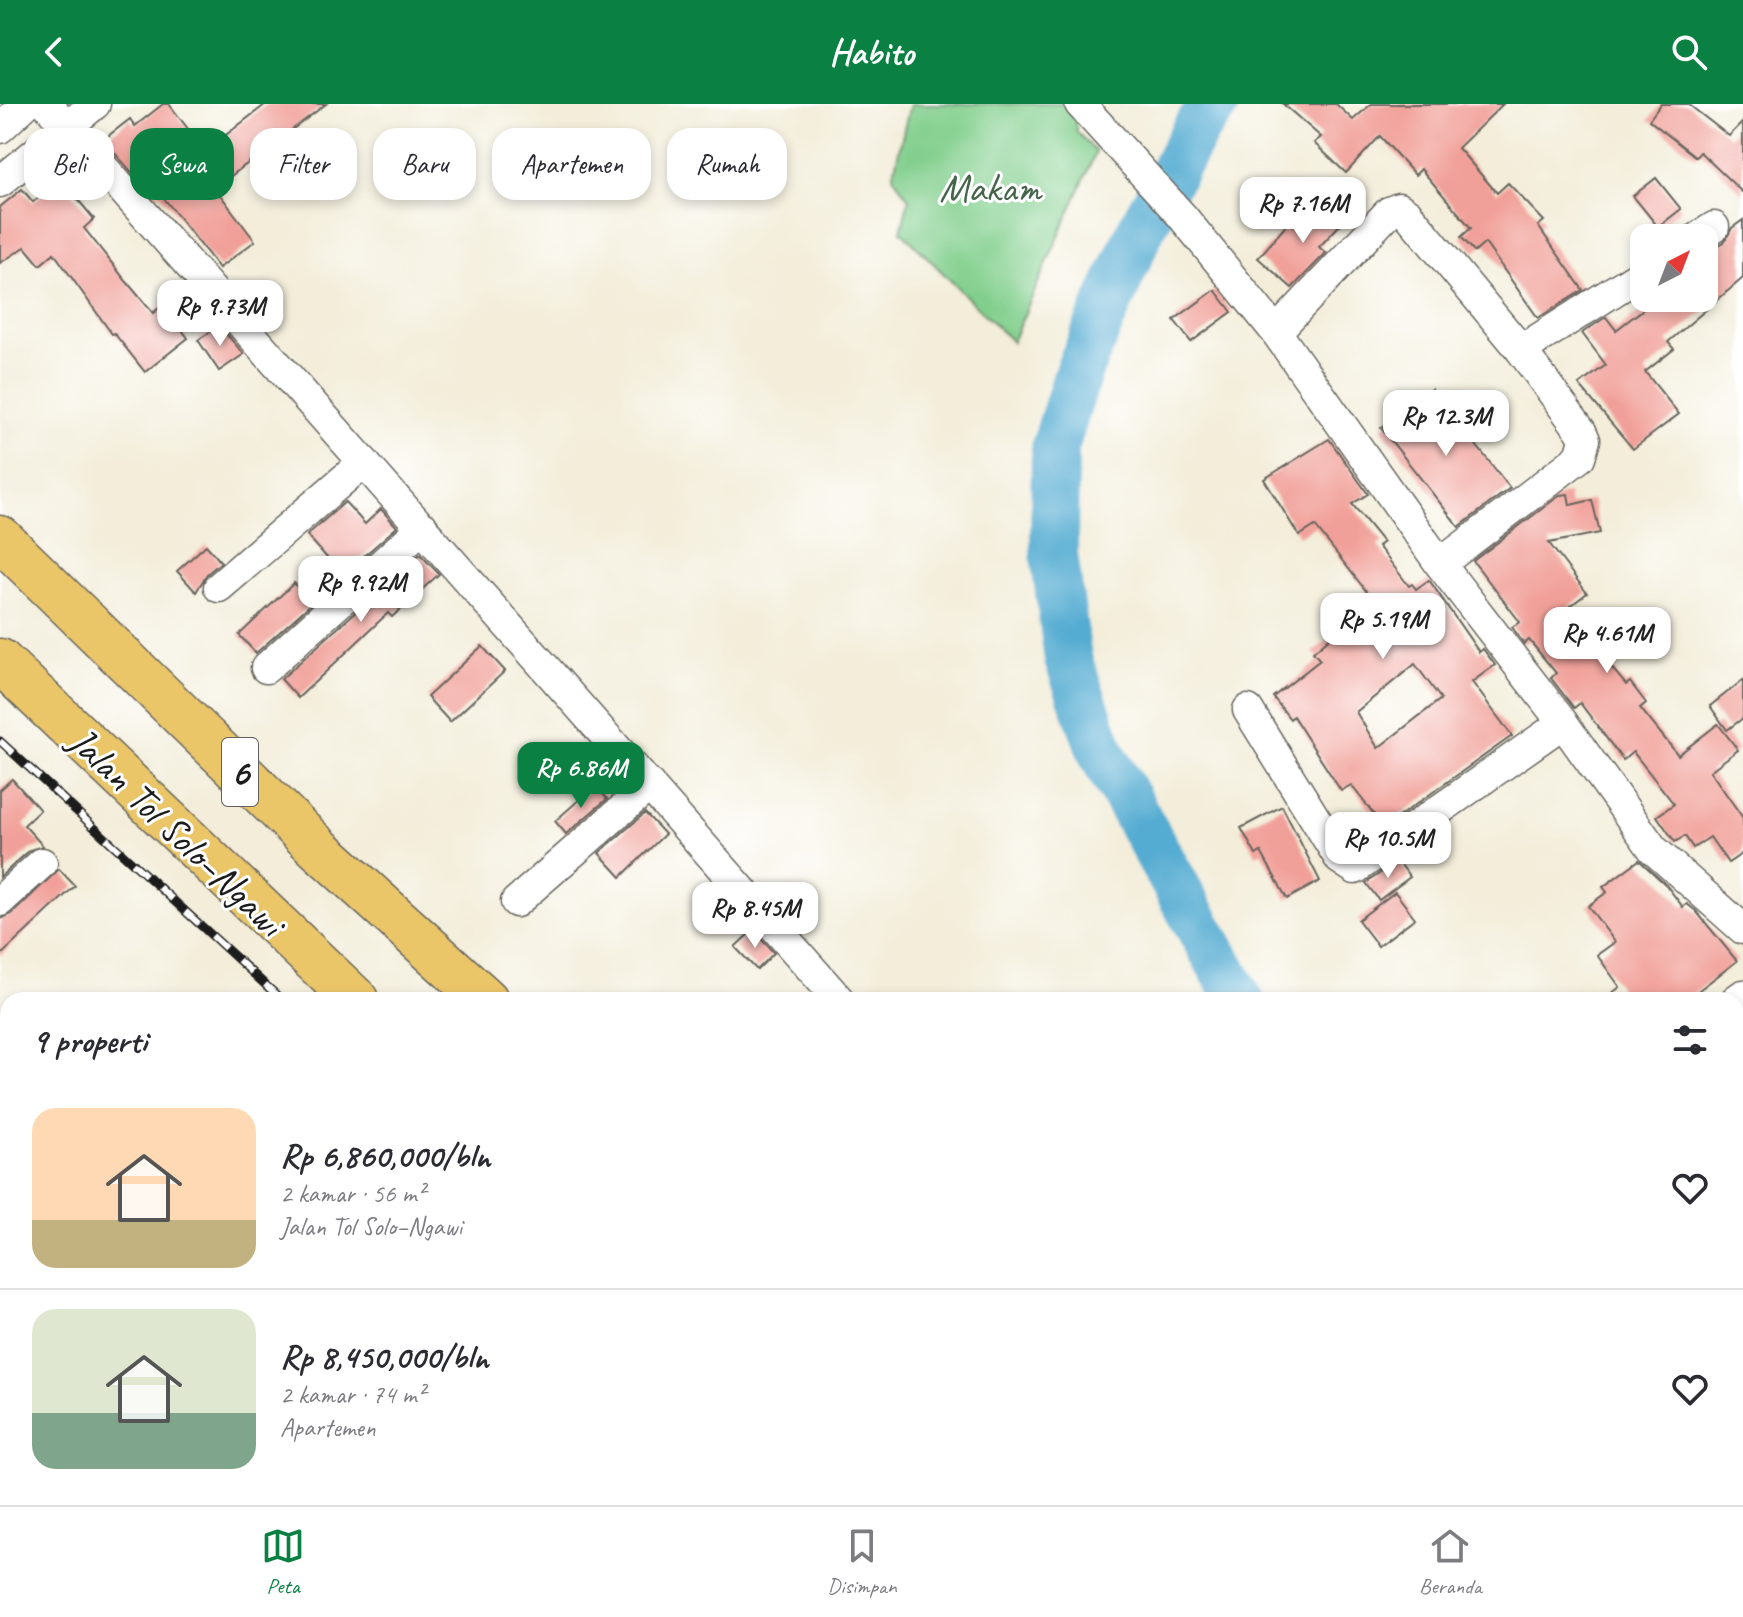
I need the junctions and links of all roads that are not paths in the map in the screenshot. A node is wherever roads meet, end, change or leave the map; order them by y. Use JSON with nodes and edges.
{"nodes":[{"id":1,"x":26,"y":104,"type":"edge"},
{"id":2,"x":95,"y":104,"type":"edge"},
{"id":3,"x":1080,"y":104,"type":"edge"},
{"id":4,"x":58,"y":115,"type":"edge"},
{"id":5,"x":0,"y":128,"type":"edge"},
{"id":6,"x":0,"y":182,"type":"edge"},
{"id":7,"x":1630,"y":281,"type":"edge"},
{"id":8,"x":1276,"y":332,"type":"junction"},
{"id":9,"x":1521,"y":350,"type":"junction"},
{"id":10,"x":364,"y":462,"type":"junction"},
{"id":11,"x":423,"y":527,"type":"junction"},
{"id":12,"x":0,"y":538,"type":"edge"},
{"id":13,"x":1440,"y":564,"type":"junction"},
{"id":14,"x":219,"y":587,"type":"dead end"},
{"id":15,"x":0,"y":661,"type":"edge"},
{"id":16,"x":266,"y":668,"type":"dead end"},
{"id":17,"x":1248,"y":710,"type":"dead end"},
{"id":18,"x":1563,"y":723,"type":"junction"},
{"id":19,"x":650,"y":785,"type":"junction"},
{"id":20,"x":42,"y":863,"type":"dead end"},
{"id":21,"x":0,"y":901,"type":"edge"},
{"id":22,"x":516,"y":902,"type":"dead end"},
{"id":23,"x":1743,"y":929,"type":"edge"},
{"id":24,"x":348,"y":992,"type":"edge"},
{"id":25,"x":477,"y":992,"type":"edge"},
{"id":26,"x":832,"y":992,"type":"edge"}],
"edges":[{"from":1,"to":5,"type":"street"},
{"from":2,"to":4,"type":"street"},
{"from":3,"to":8,"type":"street"},
{"from":4,"to":6,"type":"street"},
{"from":4,"to":10,"type":"street"},
{"from":7,"to":9,"type":"street"},
{"from":8,"to":9,"type":"street"},
{"from":8,"to":13,"type":"street"},
{"from":9,"to":13,"type":"street"},
{"from":10,"to":11,"type":"street"},
{"from":10,"to":14,"type":"street"},
{"from":11,"to":16,"type":"street"},
{"from":11,"to":19,"type":"street"},
{"from":12,"to":25,"type":"highway","number":"6"},
{"from":13,"to":18,"type":"street"},
{"from":15,"to":24,"type":"highway","name":"Jalan Tol Solo–Ngawi","number":"6"},
{"from":17,"to":18,"type":"street"},
{"from":18,"to":23,"type":"street"},
{"from":19,"to":22,"type":"street"},
{"from":19,"to":26,"type":"street"},
{"from":20,"to":21,"type":"street"}]}
